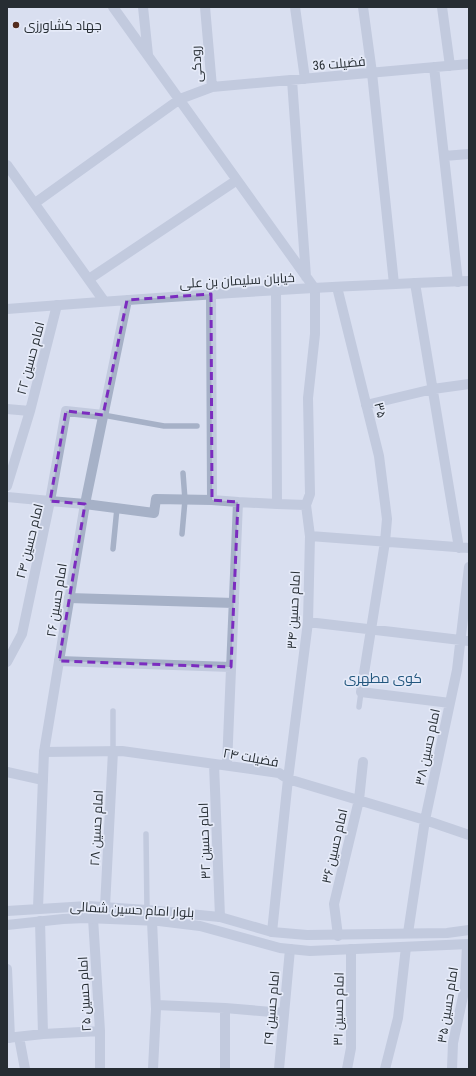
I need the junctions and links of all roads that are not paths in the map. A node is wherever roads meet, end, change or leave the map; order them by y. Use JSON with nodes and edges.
{"nodes":[{"id":1,"x":114,"y":7,"type":"edge"},
{"id":2,"x":143,"y":7,"type":"edge"},
{"id":3,"x":205,"y":7,"type":"edge"},
{"id":4,"x":296,"y":7,"type":"edge"},
{"id":5,"x":363,"y":7,"type":"edge"},
{"id":6,"x":442,"y":7,"type":"edge"},
{"id":7,"x":149,"y":56,"type":"junction"},
{"id":8,"x":469,"y":64,"type":"edge"},
{"id":9,"x":450,"y":66,"type":"junction"},
{"id":10,"x":434,"y":67,"type":"junction"},
{"id":11,"x":372,"y":73,"type":"junction"},
{"id":12,"x":305,"y":79,"type":"junction"},
{"id":13,"x":292,"y":80,"type":"junction"},
{"id":14,"x":212,"y":87,"type":"junction"},
{"id":15,"x":180,"y":99,"type":"junction"},
{"id":16,"x":469,"y":154,"type":"edge"},
{"id":17,"x":444,"y":156,"type":"junction"},
{"id":18,"x":7,"y":165,"type":"edge"},
{"id":19,"x":237,"y":180,"type":"junction"},
{"id":20,"x":35,"y":203,"type":"junction"},
{"id":21,"x":306,"y":278,"type":"junction"},
{"id":22,"x":89,"y":279,"type":"junction"},
{"id":23,"x":469,"y":281,"type":"edge"},
{"id":24,"x":458,"y":282,"type":"junction"},
{"id":25,"x":415,"y":283,"type":"junction"},
{"id":26,"x":394,"y":284,"type":"junction"},
{"id":27,"x":337,"y":287,"type":"junction"},
{"id":28,"x":314,"y":288,"type":"junction"},
{"id":29,"x":276,"y":290,"type":"junction"},
{"id":30,"x":211,"y":294,"type":"junction"},
{"id":31,"x":127,"y":300,"type":"junction"},
{"id":32,"x":104,"y":301,"type":"junction"},
{"id":33,"x":57,"y":305,"type":"junction"},
{"id":34,"x":7,"y":309,"type":"edge"},
{"id":35,"x":469,"y":384,"type":"edge"},
{"id":36,"x":433,"y":389,"type":"junction"},
{"id":37,"x":366,"y":406,"type":"junction"},
{"id":38,"x":7,"y":409,"type":"edge"},
{"id":39,"x":30,"y":411,"type":"junction"},
{"id":40,"x":103,"y":415,"type":"junction"},
{"id":41,"x":197,"y":426,"type":"dead end"},
{"id":42,"x":183,"y":473,"type":"dead end"},
{"id":43,"x":7,"y":486,"type":"edge"},
{"id":44,"x":7,"y":497,"type":"edge"},
{"id":45,"x":185,"y":500,"type":"junction"},
{"id":46,"x":212,"y":500,"type":"junction"},
{"id":47,"x":50,"y":501,"type":"junction"},
{"id":48,"x":238,"y":502,"type":"junction"},
{"id":49,"x":85,"y":504,"type":"junction"},
{"id":50,"x":277,"y":504,"type":"junction"},
{"id":51,"x":306,"y":505,"type":"junction"},
{"id":52,"x":117,"y":508,"type":"junction"},
{"id":53,"x":182,"y":534,"type":"dead end"},
{"id":54,"x":310,"y":536,"type":"junction"},
{"id":55,"x":385,"y":542,"type":"junction"},
{"id":56,"x":464,"y":548,"type":"edge"},
{"id":57,"x":113,"y":549,"type":"dead end"},
{"id":58,"x":469,"y":567,"type":"edge"},
{"id":59,"x":69,"y":598,"type":"junction"},
{"id":60,"x":234,"y":603,"type":"junction"},
{"id":61,"x":308,"y":622,"type":"junction"},
{"id":62,"x":372,"y":630,"type":"junction"},
{"id":63,"x":465,"y":641,"type":"edge"},
{"id":64,"x":59,"y":661,"type":"junction"},
{"id":65,"x":7,"y":662,"type":"edge"},
{"id":66,"x":231,"y":667,"type":"junction"},
{"id":67,"x":361,"y":692,"type":"junction"},
{"id":68,"x":450,"y":703,"type":"junction"},
{"id":69,"x":359,"y":707,"type":"dead end"},
{"id":70,"x":113,"y":711,"type":"dead end"},
{"id":71,"x":113,"y":751,"type":"junction"},
{"id":72,"x":44,"y":752,"type":"junction"},
{"id":73,"x":363,"y":762,"type":"dead end"},
{"id":74,"x":214,"y":764,"type":"junction"},
{"id":75,"x":227,"y":766,"type":"junction"},
{"id":76,"x":7,"y":772,"type":"edge"},
{"id":77,"x":288,"y":779,"type":"junction"},
{"id":78,"x":43,"y":780,"type":"junction"},
{"id":79,"x":359,"y":800,"type":"junction"},
{"id":80,"x":425,"y":820,"type":"junction"},
{"id":81,"x":146,"y":834,"type":"dead end"},
{"id":82,"x":469,"y":835,"type":"edge"},
{"id":83,"x":105,"y":907,"type":"junction"},
{"id":84,"x":38,"y":908,"type":"junction"},
{"id":85,"x":147,"y":910,"type":"junction"},
{"id":86,"x":7,"y":911,"type":"edge"},
{"id":87,"x":220,"y":917,"type":"junction"},
{"id":88,"x":93,"y":918,"type":"junction"},
{"id":89,"x":40,"y":921,"type":"junction"},
{"id":90,"x":152,"y":921,"type":"junction"},
{"id":91,"x":7,"y":925,"type":"edge"},
{"id":92,"x":469,"y":930,"type":"edge"},
{"id":93,"x":272,"y":932,"type":"junction"},
{"id":94,"x":408,"y":933,"type":"junction"},
{"id":95,"x":384,"y":934,"type":"junction"},
{"id":96,"x":338,"y":936,"type":"junction"},
{"id":97,"x":468,"y":945,"type":"edge"},
{"id":98,"x":406,"y":946,"type":"junction"},
{"id":99,"x":383,"y":948,"type":"junction"},
{"id":100,"x":290,"y":949,"type":"junction"},
{"id":101,"x":351,"y":949,"type":"junction"},
{"id":102,"x":7,"y":969,"type":"edge"},
{"id":103,"x":156,"y":1005,"type":"junction"},
{"id":104,"x":225,"y":1008,"type":"junction"},
{"id":105,"x":284,"y":1013,"type":"junction"},
{"id":106,"x":100,"y":1031,"type":"junction"},
{"id":107,"x":43,"y":1034,"type":"junction"},
{"id":108,"x":12,"y":1038,"type":"edge"},
{"id":109,"x":25,"y":1069,"type":"edge"},
{"id":110,"x":100,"y":1069,"type":"edge"},
{"id":111,"x":153,"y":1069,"type":"edge"},
{"id":112,"x":225,"y":1069,"type":"edge"},
{"id":113,"x":279,"y":1069,"type":"edge"},
{"id":114,"x":347,"y":1069,"type":"edge"},
{"id":115,"x":385,"y":1069,"type":"edge"},
{"id":116,"x":452,"y":1069,"type":"edge"}],
"edges":[{"from":1,"to":7,"type":"street"},
{"from":2,"to":7,"type":"street"},
{"from":3,"to":14,"type":"street","name":"رودکی"},
{"from":4,"to":12,"type":"street"},
{"from":5,"to":11,"type":"street"},
{"from":6,"to":9,"type":"street"},
{"from":7,"to":15,"type":"street"},
{"from":8,"to":9,"type":"street","name":"فضیلت 36"},
{"from":9,"to":10,"type":"street","name":"فضیلت 36"},
{"from":10,"to":11,"type":"street","name":"فضیلت 36"},
{"from":10,"to":17,"type":"street"},
{"from":11,"to":12,"type":"street","name":"فضیلت 36"},
{"from":11,"to":26,"type":"street"},
{"from":12,"to":13,"type":"street","name":"فضیلت 36"},
{"from":13,"to":14,"type":"street","name":"فضیلت 36"},
{"from":13,"to":21,"type":"street"},
{"from":14,"to":15,"type":"street","name":"رودکی"},
{"from":15,"to":19,"type":"street"},
{"from":15,"to":20,"type":"street","name":"رودکی"},
{"from":16,"to":17,"type":"street"},
{"from":17,"to":24,"type":"street"},
{"from":18,"to":20,"type":"street"},
{"from":19,"to":21,"type":"street"},
{"from":19,"to":22,"type":"street"},
{"from":20,"to":22,"type":"street"},
{"from":21,"to":28,"type":"street"},
{"from":22,"to":32,"type":"street"},
{"from":23,"to":24,"type":"street","name":"خیابان سلیمان بن علی"},
{"from":24,"to":25,"type":"street","name":"خیابان سلیمان بن علی"},
{"from":25,"to":26,"type":"street","name":"خیابان سلیمان بن علی"},
{"from":25,"to":36,"type":"street"},
{"from":26,"to":27,"type":"street","name":"خیابان سلیمان بن علی"},
{"from":27,"to":28,"type":"street","name":"خیابان سلیمان بن علی"},
{"from":27,"to":37,"type":"street","name":"۳۵"},
{"from":28,"to":29,"type":"street","name":"خیابان سلیمان بن علی"},
{"from":28,"to":51,"type":"street","name":"امام حسین ۳۴"},
{"from":29,"to":30,"type":"street","name":"خیابان سلیمان بن علی"},
{"from":29,"to":50,"type":"street"},
{"from":30,"to":31,"type":"street","name":"خیابان سلیمان بن علی"},
{"from":30,"to":46,"type":"street"},
{"from":31,"to":32,"type":"street","name":"خیابان سلیمان بن علی"},
{"from":31,"to":40,"type":"street","name":"امام حسین ۲۶"},
{"from":32,"to":33,"type":"street","name":"خیابان سلیمان بن علی"},
{"from":33,"to":34,"type":"street","name":"خیابان سلیمان بن علی"},
{"from":33,"to":39,"type":"street","name":"امام حسین ۲۲"},
{"from":35,"to":36,"type":"street"},
{"from":36,"to":37,"type":"street"},
{"from":36,"to":56,"type":"street"},
{"from":37,"to":55,"type":"street","name":"۳۵"},
{"from":38,"to":39,"type":"street"},
{"from":39,"to":43,"type":"street","name":"امام حسین ۲۲"},
{"from":40,"to":41,"type":"lane"},
{"from":40,"to":47,"type":"street"},
{"from":40,"to":49,"type":"street","name":"امام حسین ۲۶"},
{"from":42,"to":45,"type":"lane"},
{"from":44,"to":47,"type":"street"},
{"from":45,"to":46,"type":"street"},
{"from":45,"to":52,"type":"street","name":"امام حسین ۲۴"},
{"from":45,"to":53,"type":"lane"},
{"from":46,"to":48,"type":"street"},
{"from":47,"to":49,"type":"street","name":"امام حسین ۲۴"},
{"from":47,"to":65,"type":"street","name":"امام حسین ۲۴"},
{"from":48,"to":50,"type":"street"},
{"from":48,"to":60,"type":"street"},
{"from":49,"to":52,"type":"street","name":"امام حسین ۲۴"},
{"from":49,"to":59,"type":"street","name":"امام حسین ۲۶"},
{"from":50,"to":51,"type":"street"},
{"from":51,"to":54,"type":"street","name":"امام حسین ۳۴"},
{"from":52,"to":57,"type":"lane"},
{"from":54,"to":55,"type":"street"},
{"from":54,"to":61,"type":"street","name":"امام حسین ۳۴"},
{"from":55,"to":56,"type":"street"},
{"from":55,"to":62,"type":"street","name":"۳۵"},
{"from":58,"to":63,"type":"street","name":"امام حسین ۳۸"},
{"from":59,"to":60,"type":"street"},
{"from":59,"to":64,"type":"street","name":"امام حسین ۲۶"},
{"from":60,"to":66,"type":"street"},
{"from":61,"to":62,"type":"street"},
{"from":61,"to":77,"type":"street","name":"امام حسین ۳۴"},
{"from":62,"to":63,"type":"street"},
{"from":62,"to":67,"type":"street","name":"۳۵"},
{"from":63,"to":68,"type":"street","name":"امام حسین ۳۸"},
{"from":64,"to":66,"type":"street"},
{"from":64,"to":72,"type":"street","name":"امام حسین ۲۶"},
{"from":66,"to":75,"type":"street"},
{"from":67,"to":68,"type":"street"},
{"from":67,"to":69,"type":"lane"},
{"from":68,"to":80,"type":"street","name":"امام حسین ۳۸"},
{"from":70,"to":71,"type":"lane"},
{"from":71,"to":72,"type":"street","name":"فضیلت ۲۴"},
{"from":71,"to":74,"type":"street","name":"فضیلت ۲۴"},
{"from":71,"to":83,"type":"street","name":"امام حسین ۲۸"},
{"from":72,"to":78,"type":"street","name":"امام حسین ۲۶"},
{"from":73,"to":79,"type":"street","name":"امام حسین ۳۶"},
{"from":74,"to":75,"type":"street","name":"فضیلت ۲۴"},
{"from":74,"to":87,"type":"street","name":"امام حسین ۳۲"},
{"from":75,"to":77,"type":"street","name":"فضیلت ۲۴"},
{"from":76,"to":78,"type":"street"},
{"from":77,"to":79,"type":"street","name":"فضیلت ۲۴"},
{"from":77,"to":93,"type":"street","name":"امام حسین ۳۴"},
{"from":78,"to":84,"type":"street","name":"امام حسین ۲۶"},
{"from":79,"to":80,"type":"street","name":"فضیلت ۲۴"},
{"from":79,"to":96,"type":"street","name":"امام حسین ۳۶"},
{"from":80,"to":82,"type":"street","name":"فضیلت ۲۴"},
{"from":80,"to":94,"type":"street","name":"امام حسین ۳۸"},
{"from":81,"to":85,"type":"lane"},
{"from":83,"to":84,"type":"street","name":"بلوار امام حسین شمالی"},
{"from":83,"to":85,"type":"street","name":"بلوار امام حسین شمالی"},
{"from":84,"to":86,"type":"street","name":"بلوار امام حسین شمالی"},
{"from":85,"to":87,"type":"street","name":"بلوار امام حسین شمالی"},
{"from":87,"to":93,"type":"street","name":"بلوار امام حسین شمالی"},
{"from":88,"to":89,"type":"street","name":"بلوار امام حسین شمالی"},
{"from":88,"to":90,"type":"street","name":"بلوار امام حسین شمالی"},
{"from":88,"to":106,"type":"street","name":"امام حسین ۲۵"},
{"from":89,"to":91,"type":"street","name":"بلوار امام حسین شمالی"},
{"from":89,"to":107,"type":"street"},
{"from":90,"to":100,"type":"street","name":"بلوار امام حسین شمالی"},
{"from":90,"to":103,"type":"street"},
{"from":92,"to":94,"type":"street","name":"بلوار امام حسین شمالی"},
{"from":93,"to":96,"type":"street","name":"بلوار امام حسین شمالی"},
{"from":94,"to":95,"type":"street","name":"بلوار امام حسین شمالی"},
{"from":95,"to":96,"type":"street","name":"بلوار امام حسین شمالی"},
{"from":95,"to":99,"type":"street"},
{"from":97,"to":98,"type":"street","name":"بلوار امام حسین شمالی"},
{"from":97,"to":116,"type":"street","name":"امام حسین ۳۵"},
{"from":98,"to":99,"type":"street","name":"بلوار امام حسین شمالی"},
{"from":98,"to":115,"type":"street"},
{"from":99,"to":101,"type":"street","name":"بلوار امام حسین شمالی"},
{"from":100,"to":101,"type":"street","name":"بلوار امام حسین شمالی"},
{"from":100,"to":105,"type":"street","name":"امام حسین ۲۹"},
{"from":101,"to":114,"type":"street","name":"امام حسین ۳۱"},
{"from":102,"to":108,"type":"street"},
{"from":103,"to":104,"type":"street"},
{"from":103,"to":111,"type":"street"},
{"from":104,"to":105,"type":"street"},
{"from":104,"to":112,"type":"street"},
{"from":105,"to":113,"type":"street","name":"امام حسین ۲۹"},
{"from":106,"to":107,"type":"street"},
{"from":106,"to":110,"type":"street","name":"امام حسین ۲۵"},
{"from":107,"to":108,"type":"street"},
{"from":108,"to":109,"type":"street"}]}
